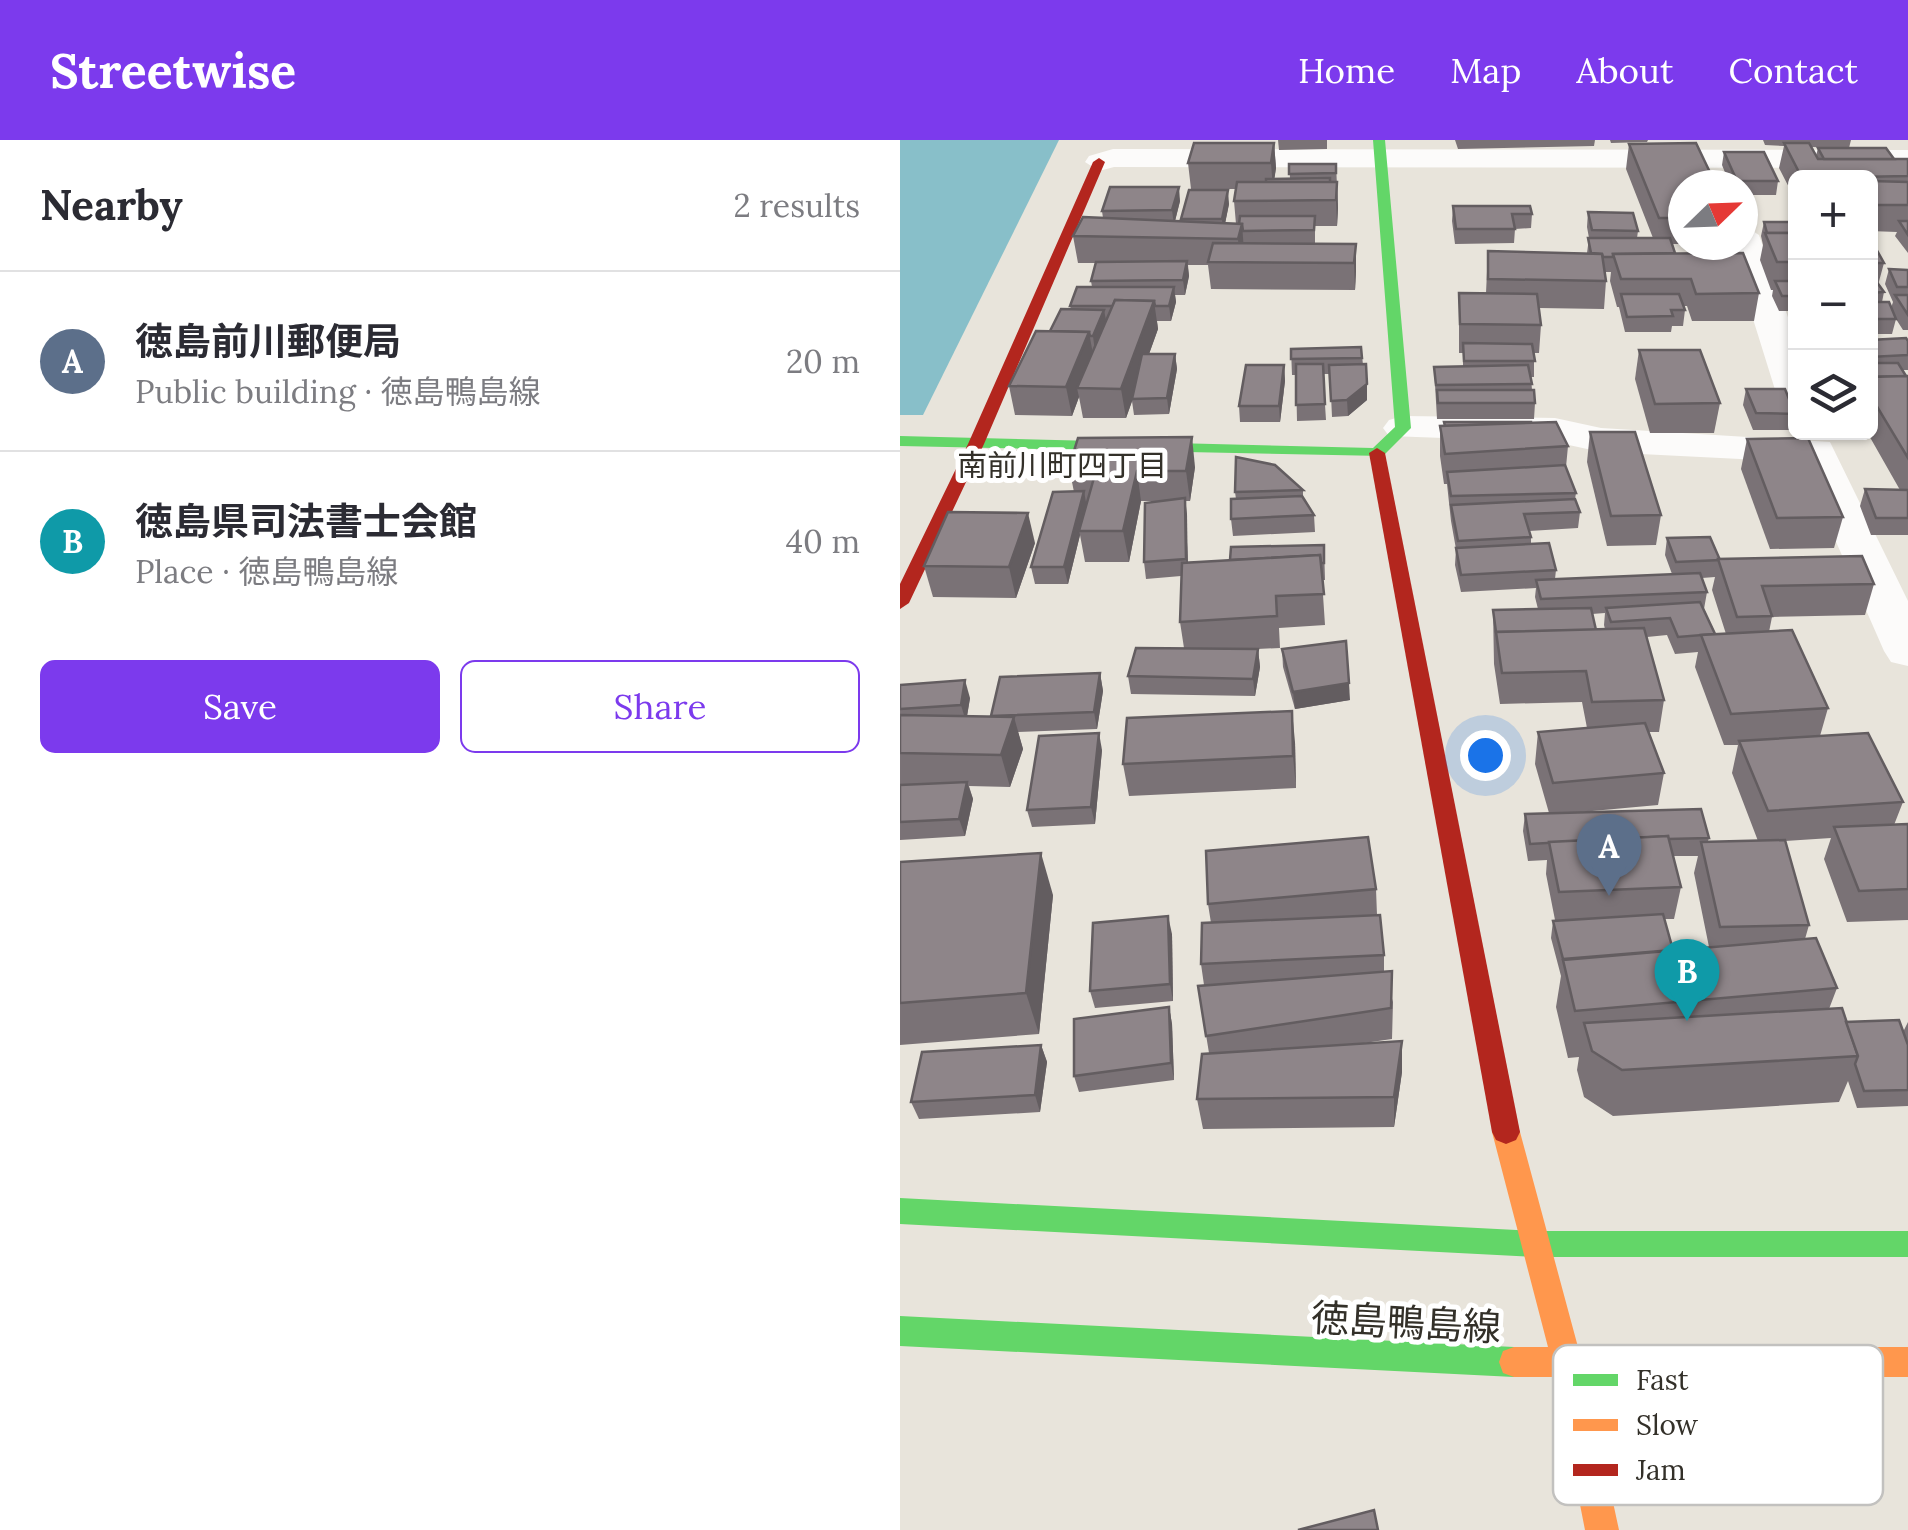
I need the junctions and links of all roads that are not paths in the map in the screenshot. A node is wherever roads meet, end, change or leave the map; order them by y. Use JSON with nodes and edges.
{"nodes":[{"id":1,"x":1382,"y":149,"type":"edge"},
{"id":2,"x":1709,"y":157,"type":"junction"},
{"id":3,"x":1908,"y":158,"type":"edge"},
{"id":4,"x":1098,"y":162,"type":"joint"},
{"id":5,"x":1715,"y":170,"type":"edge"},
{"id":6,"x":1751,"y":260,"type":"edge"},
{"id":7,"x":1788,"y":372,"type":"edge"},
{"id":8,"x":1390,"y":440,"type":"junction"},
{"id":9,"x":900,"y":441,"type":"edge"},
{"id":10,"x":1812,"y":442,"type":"edge"},
{"id":11,"x":976,"y":444,"type":"junction"},
{"id":12,"x":900,"y":602,"type":"edge"},
{"id":13,"x":1908,"y":652,"type":"edge"},
{"id":14,"x":900,"y":1211,"type":"edge"},
{"id":15,"x":1535,"y":1244,"type":"junction"},
{"id":16,"x":1908,"y":1244,"type":"edge"},
{"id":17,"x":900,"y":1331,"type":"edge"},
{"id":18,"x":1563,"y":1345,"type":"edge"},
{"id":19,"x":1883,"y":1362,"type":"edge"},
{"id":20,"x":1908,"y":1362,"type":"edge"},
{"id":21,"x":1553,"y":1364,"type":"edge"},
{"id":22,"x":1597,"y":1505,"type":"edge"},
{"id":23,"x":1602,"y":1530,"type":"edge"}],
"edges":[{"from":1,"to":2,"type":"street"},
{"from":1,"to":4,"type":"street"},
{"from":1,"to":8,"type":"street"},
{"from":2,"to":3,"type":"street"},
{"from":2,"to":5,"type":"street"},
{"from":4,"to":11,"type":"street"},
{"from":6,"to":7,"type":"street"},
{"from":8,"to":10,"type":"street"},
{"from":8,"to":11,"type":"street"},
{"from":8,"to":15,"type":"street"},
{"from":9,"to":11,"type":"street"},
{"from":10,"to":13,"type":"street"},
{"from":11,"to":12,"type":"street"},
{"from":14,"to":15,"type":"street"},
{"from":15,"to":16,"type":"street"},
{"from":15,"to":18,"type":"street"},
{"from":17,"to":21,"type":"street","name":"徳島鴨島線"},
{"from":19,"to":20,"type":"street","name":"徳島鴨島線"},
{"from":22,"to":23,"type":"street"}]}
